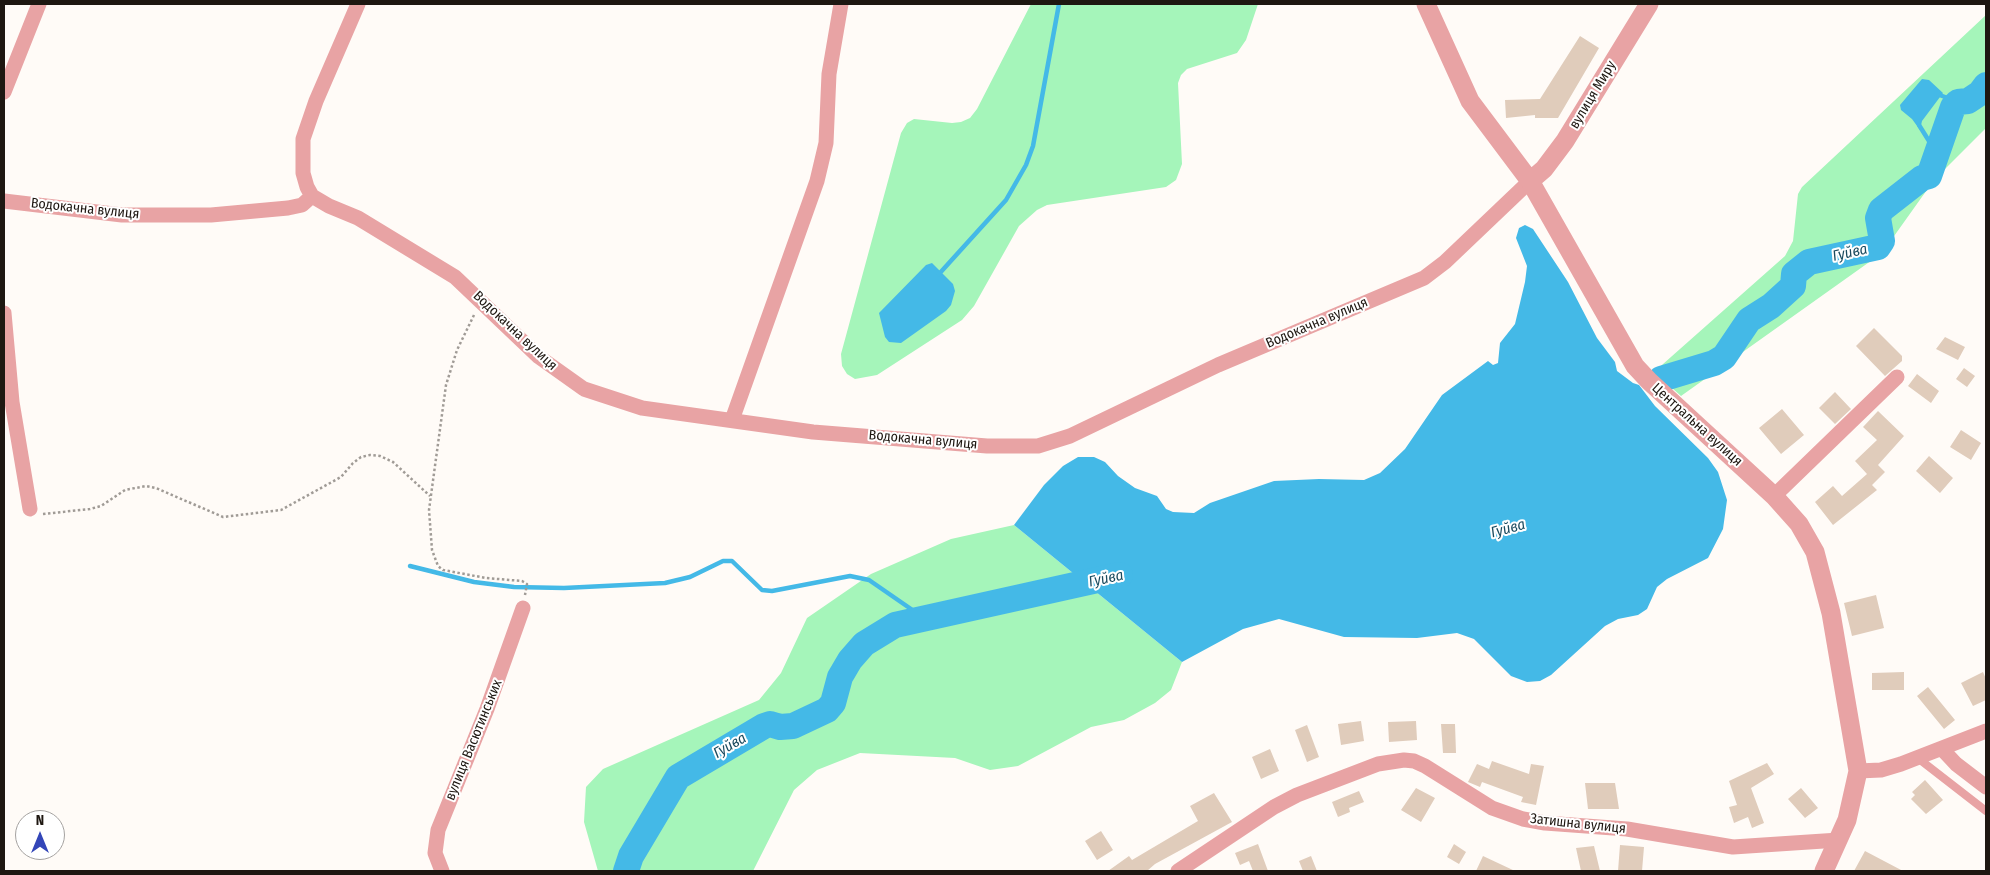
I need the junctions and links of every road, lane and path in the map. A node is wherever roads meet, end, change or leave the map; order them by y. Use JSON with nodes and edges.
{"nodes":[{"id":1,"x":39,"y":4,"type":"edge"},
{"id":2,"x":358,"y":4,"type":"edge"},
{"id":3,"x":841,"y":4,"type":"edge"},
{"id":4,"x":1426,"y":4,"type":"edge"},
{"id":5,"x":1649,"y":4,"type":"edge"},
{"id":6,"x":4,"y":92,"type":"edge"},
{"id":7,"x":1530,"y":181,"type":"junction"},
{"id":8,"x":312,"y":196,"type":"junction"},
{"id":9,"x":4,"y":201,"type":"edge"},
{"id":10,"x":481,"y":300,"type":"junction"},
{"id":11,"x":4,"y":313,"type":"edge"},
{"id":12,"x":1897,"y":376,"type":"dead end"},
{"id":13,"x":8,"y":402,"type":"edge"},
{"id":14,"x":732,"y":420,"type":"junction"},
{"id":15,"x":430,"y":496,"type":"junction"},
{"id":16,"x":1774,"y":496,"type":"junction"},
{"id":17,"x":30,"y":509,"type":"joint"},
{"id":18,"x":526,"y":590,"type":"dead end"},
{"id":19,"x":523,"y":608,"type":"dead end"},
{"id":20,"x":1986,"y":731,"type":"edge"},
{"id":21,"x":1942,"y":749,"type":"junction"},
{"id":22,"x":1919,"y":759,"type":"junction"},
{"id":23,"x":1858,"y":771,"type":"junction"},
{"id":24,"x":1986,"y":787,"type":"edge"},
{"id":25,"x":1986,"y":811,"type":"edge"},
{"id":26,"x":1839,"y":840,"type":"junction"},
{"id":27,"x":442,"y":871,"type":"edge"},
{"id":28,"x":1178,"y":871,"type":"edge"},
{"id":29,"x":1824,"y":871,"type":"edge"}],
"edges":[{"from":1,"to":6,"type":"street"},
{"from":2,"to":8,"type":"street"},
{"from":3,"to":14,"type":"street"},
{"from":4,"to":7,"type":"street","name":"Центральна вулиця"},
{"from":5,"to":7,"type":"street","name":"вулиця Миру"},
{"from":7,"to":14,"type":"street","name":"Водокачна вулиця"},
{"from":7,"to":16,"type":"street","name":"Центральна вулиця"},
{"from":8,"to":9,"type":"street","name":"Водокачна вулиця"},
{"from":8,"to":10,"type":"street","name":"Водокачна вулиця"},
{"from":10,"to":14,"type":"street","name":"Водокачна вулиця"},
{"from":10,"to":15,"type":"path"},
{"from":11,"to":13,"type":"street"},
{"from":12,"to":16,"type":"street"},
{"from":13,"to":17,"type":"street"},
{"from":15,"to":17,"type":"path"},
{"from":15,"to":18,"type":"path"},
{"from":16,"to":23,"type":"street","name":"Центральна вулиця"},
{"from":19,"to":27,"type":"street","name":"вулиця Васютинських"},
{"from":20,"to":21,"type":"street"},
{"from":21,"to":22,"type":"street"},
{"from":21,"to":24,"type":"street"},
{"from":22,"to":23,"type":"street"},
{"from":22,"to":25,"type":"lane"},
{"from":23,"to":26,"type":"street","name":"Центральна вулиця"},
{"from":26,"to":28,"type":"street","name":"Затишна вулиця"},
{"from":26,"to":29,"type":"street","name":"Центральна вулиця"}]}
